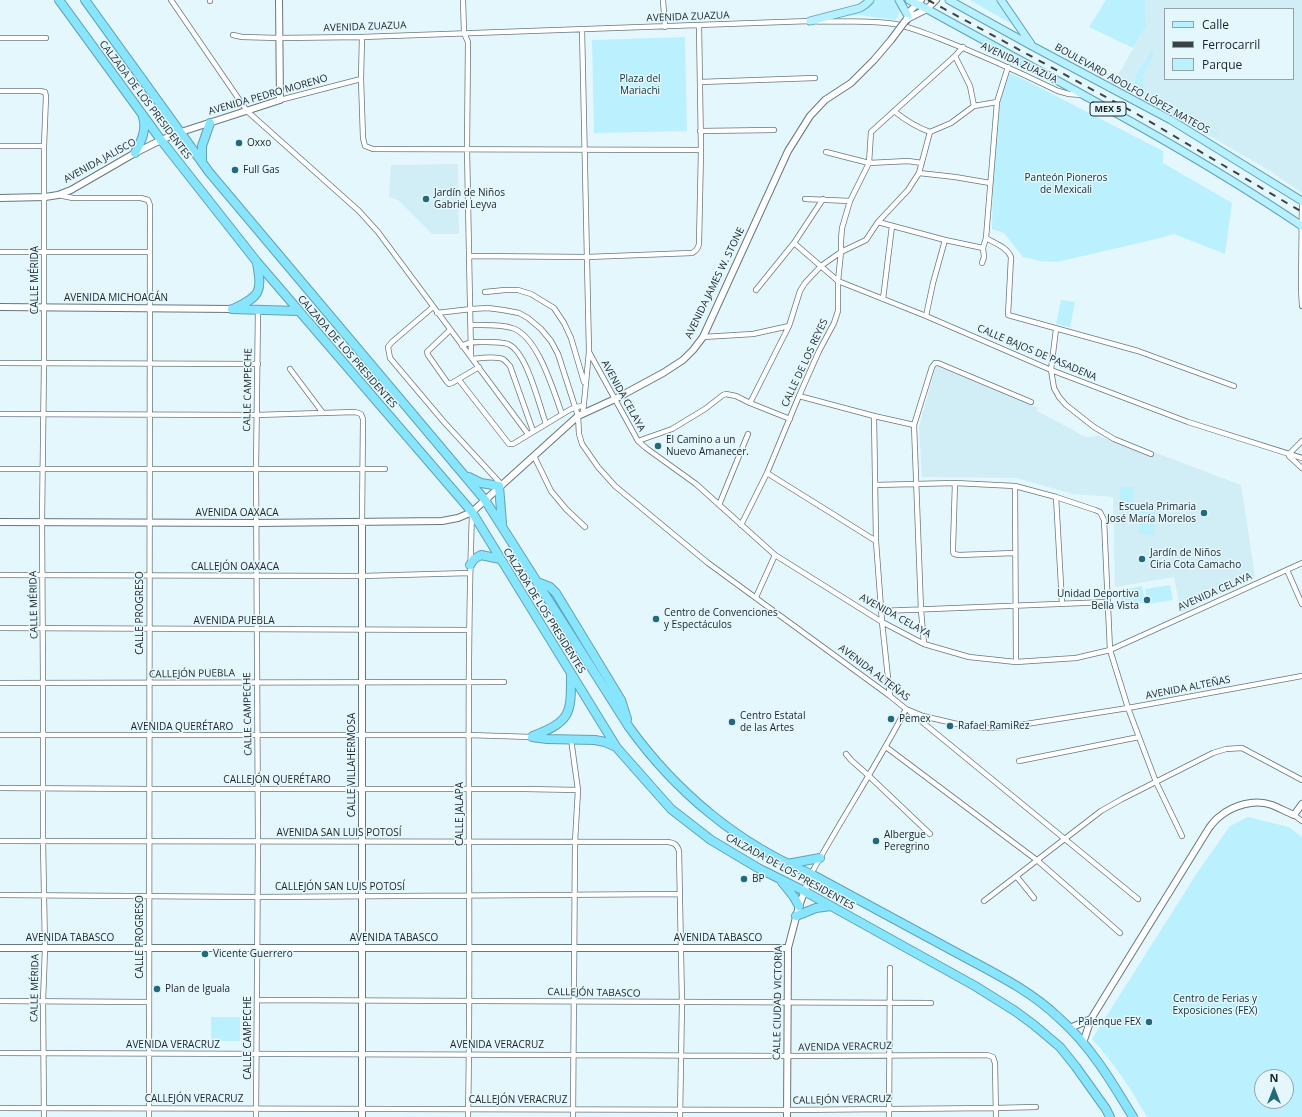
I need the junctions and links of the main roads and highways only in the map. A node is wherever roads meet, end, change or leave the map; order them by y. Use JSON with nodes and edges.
{"nodes":[{"id":1,"x":59,"y":0,"type":"edge"},
{"id":2,"x":85,"y":0,"type":"edge"},
{"id":3,"x":870,"y":0,"type":"edge"},
{"id":4,"x":899,"y":0,"type":"edge"},
{"id":5,"x":909,"y":0,"type":"edge"},
{"id":6,"x":949,"y":0,"type":"edge"},
{"id":7,"x":1001,"y":0,"type":"edge"},
{"id":8,"x":919,"y":2,"type":"edge"},
{"id":9,"x":907,"y":18,"type":"road end"},
{"id":10,"x":810,"y":21,"type":"road end"},
{"id":11,"x":1032,"y":46,"type":"junction"},
{"id":12,"x":143,"y":114,"type":"junction"},
{"id":13,"x":210,"y":123,"type":"road end"},
{"id":14,"x":135,"y":153,"type":"road end"},
{"id":15,"x":202,"y":162,"type":"junction"},
{"id":16,"x":1302,"y":201,"type":"edge"},
{"id":17,"x":1302,"y":225,"type":"edge"},
{"id":18,"x":257,"y":262,"type":"junction"},
{"id":19,"x":298,"y":311,"type":"junction"},
{"id":20,"x":466,"y":476,"type":"junction"},
{"id":21,"x":502,"y":526,"type":"junction"},
{"id":22,"x":500,"y":559,"type":"junction"},
{"id":23,"x":470,"y":569,"type":"road end"},
{"id":24,"x":571,"y":673,"type":"junction"},
{"id":25,"x":616,"y":748,"type":"junction"},
{"id":26,"x":820,"y":858,"type":"road end"},
{"id":27,"x":787,"y":864,"type":"junction"},
{"id":28,"x":780,"y":879,"type":"junction"},
{"id":29,"x":799,"y":906,"type":"road end"},
{"id":30,"x":831,"y":906,"type":"junction"},
{"id":31,"x":796,"y":916,"type":"road end"},
{"id":32,"x":1110,"y":1117,"type":"edge"},
{"id":33,"x":1133,"y":1117,"type":"edge"}],
"edges":[{"from":1,"to":12,"type":"highway","name":"CALZADA DE LOS PRESIDENTES"},
{"from":2,"to":15,"type":"highway","name":"CALZADA DE LOS PRESIDENTES"},
{"from":3,"to":10,"type":"main road"},
{"from":4,"to":9,"type":"main road"},
{"from":5,"to":8,"type":"main road","number":"MEX 5"},
{"from":6,"to":11,"type":"main road","name":"BOULEVARD ADOLFO LÓPEZ MATEOS","number":"MEX 5"},
{"from":7,"to":11,"type":"main road"},
{"from":8,"to":17,"type":"main road","number":"MEX 5"},
{"from":11,"to":16,"type":"main road","name":"BOULEVARD ADOLFO LÓPEZ MATEOS","number":"MEX 5"},
{"from":12,"to":14,"type":"highway"},
{"from":12,"to":18,"type":"highway","name":"CALZADA DE LOS PRESIDENTES"},
{"from":13,"to":15,"type":"highway"},
{"from":15,"to":20,"type":"highway","name":"CALZADA DE LOS PRESIDENTES"},
{"from":18,"to":19,"type":"highway","name":"CALZADA DE LOS PRESIDENTES"},
{"from":18,"to":19,"type":"highway"},
{"from":19,"to":22,"type":"highway","name":"CALZADA DE LOS PRESIDENTES"},
{"from":20,"to":21,"type":"highway","name":"CALZADA DE LOS PRESIDENTES"},
{"from":20,"to":21,"type":"highway"},
{"from":21,"to":27,"type":"highway","name":"CALZADA DE LOS PRESIDENTES"},
{"from":22,"to":23,"type":"highway"},
{"from":22,"to":24,"type":"highway","name":"CALZADA DE LOS PRESIDENTES"},
{"from":24,"to":25,"type":"highway","name":"CALZADA DE LOS PRESIDENTES"},
{"from":24,"to":25,"type":"highway"},
{"from":25,"to":28,"type":"highway","name":"CALZADA DE LOS PRESIDENTES"},
{"from":26,"to":27,"type":"highway"},
{"from":27,"to":33,"type":"highway","name":"CALZADA DE LOS PRESIDENTES"},
{"from":28,"to":29,"type":"highway"},
{"from":28,"to":30,"type":"highway","name":"CALZADA DE LOS PRESIDENTES"},
{"from":30,"to":31,"type":"highway"},
{"from":30,"to":32,"type":"highway","name":"CALZADA DE LOS PRESIDENTES"}]}
